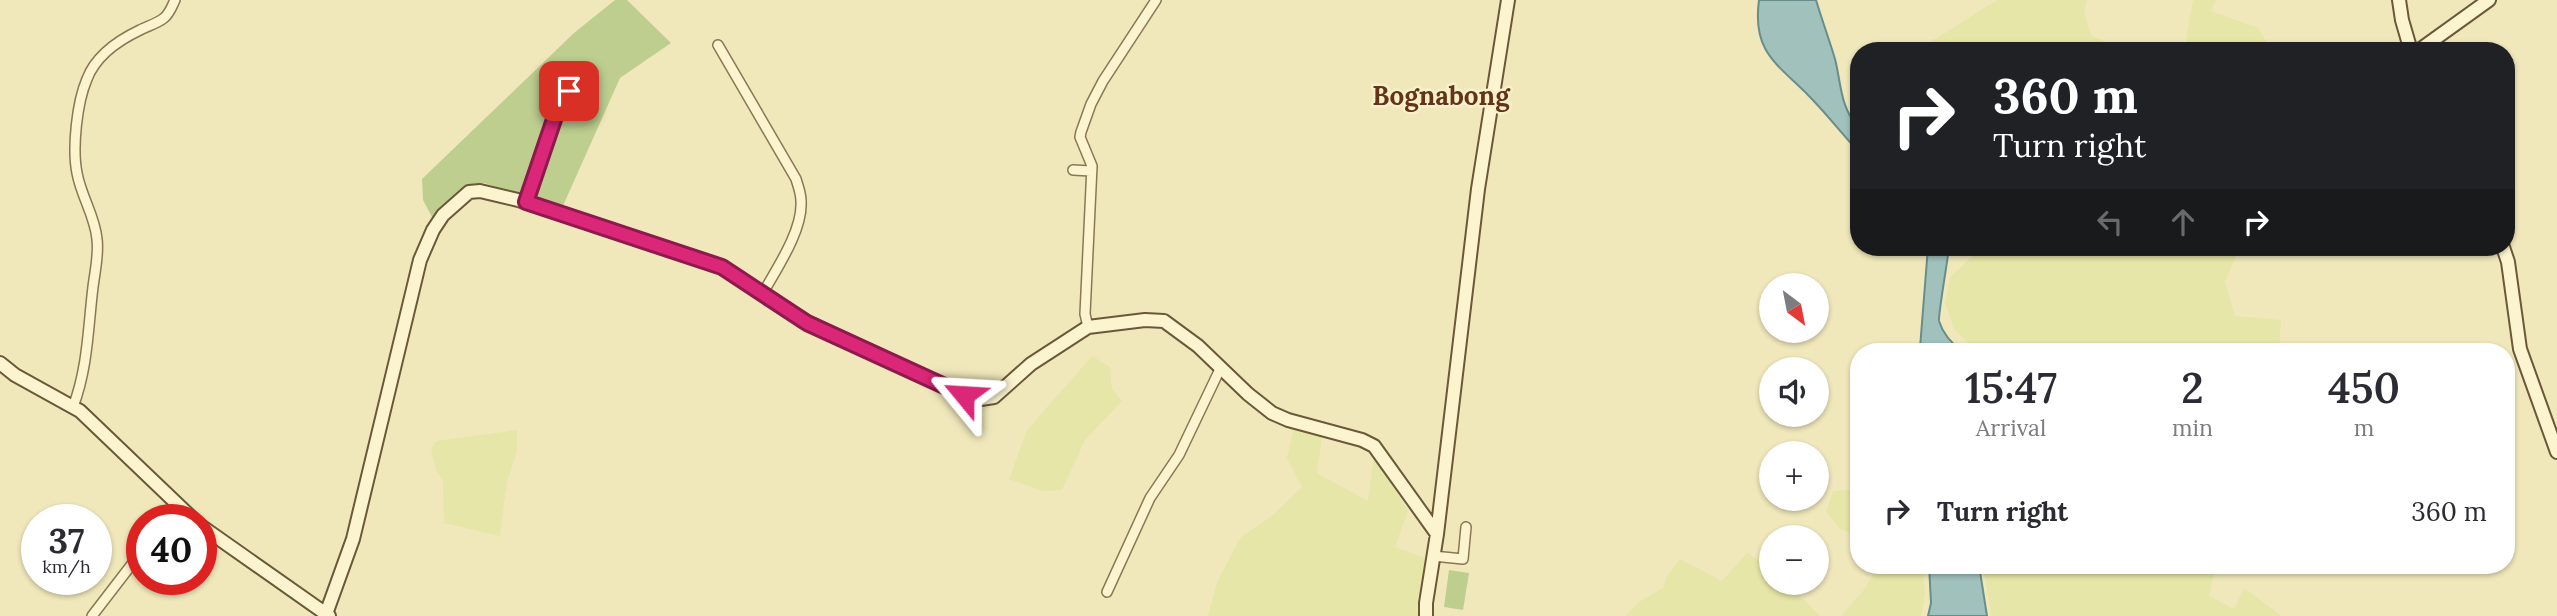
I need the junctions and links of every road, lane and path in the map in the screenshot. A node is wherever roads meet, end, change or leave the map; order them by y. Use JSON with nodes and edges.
{"nodes":[{"id":1,"x":175,"y":0,"type":"edge"},
{"id":2,"x":1156,"y":0,"type":"edge"},
{"id":3,"x":1508,"y":0,"type":"edge"},
{"id":4,"x":2399,"y":0,"type":"edge"},
{"id":5,"x":2489,"y":0,"type":"edge"},
{"id":6,"x":2408,"y":42,"type":"edge"},
{"id":7,"x":2431,"y":42,"type":"edge"},
{"id":8,"x":718,"y":45,"type":"dead end"},
{"id":9,"x":564,"y":90,"type":"dead end"},
{"id":10,"x":1073,"y":170,"type":"dead end"},
{"id":11,"x":1091,"y":171,"type":"junction"},
{"id":12,"x":526,"y":202,"type":"junction"},
{"id":13,"x":2506,"y":256,"type":"edge"},
{"id":14,"x":763,"y":293,"type":"junction"},
{"id":15,"x":1088,"y":327,"type":"junction"},
{"id":16,"x":0,"y":363,"type":"edge"},
{"id":17,"x":1221,"y":368,"type":"junction"},
{"id":18,"x":73,"y":407,"type":"junction"},
{"id":19,"x":2557,"y":452,"type":"edge"},
{"id":20,"x":177,"y":504,"type":"edge"},
{"id":21,"x":1466,"y":527,"type":"dead end"},
{"id":22,"x":1437,"y":534,"type":"junction"},
{"id":23,"x":217,"y":537,"type":"edge"},
{"id":24,"x":1433,"y":556,"type":"junction"},
{"id":25,"x":126,"y":572,"type":"edge"},
{"id":26,"x":1108,"y":592,"type":"dead end"},
{"id":27,"x":328,"y":615,"type":"edge"},
{"id":28,"x":92,"y":616,"type":"edge"},
{"id":29,"x":1426,"y":616,"type":"edge"}],
"edges":[{"from":1,"to":18,"type":"street"},
{"from":2,"to":11,"type":"street"},
{"from":3,"to":22,"type":"street"},
{"from":4,"to":6,"type":"street"},
{"from":5,"to":7,"type":"street"},
{"from":8,"to":14,"type":"street"},
{"from":9,"to":12,"type":"street"},
{"from":10,"to":11,"type":"street"},
{"from":11,"to":15,"type":"street"},
{"from":12,"to":14,"type":"street"},
{"from":12,"to":27,"type":"street"},
{"from":13,"to":19,"type":"street"},
{"from":14,"to":15,"type":"street"},
{"from":15,"to":17,"type":"street"},
{"from":16,"to":18,"type":"street"},
{"from":17,"to":22,"type":"street"},
{"from":17,"to":26,"type":"street"},
{"from":18,"to":20,"type":"street"},
{"from":21,"to":24,"type":"street"},
{"from":22,"to":24,"type":"street"},
{"from":23,"to":27,"type":"street"},
{"from":24,"to":29,"type":"street"},
{"from":25,"to":28,"type":"street"}]}
